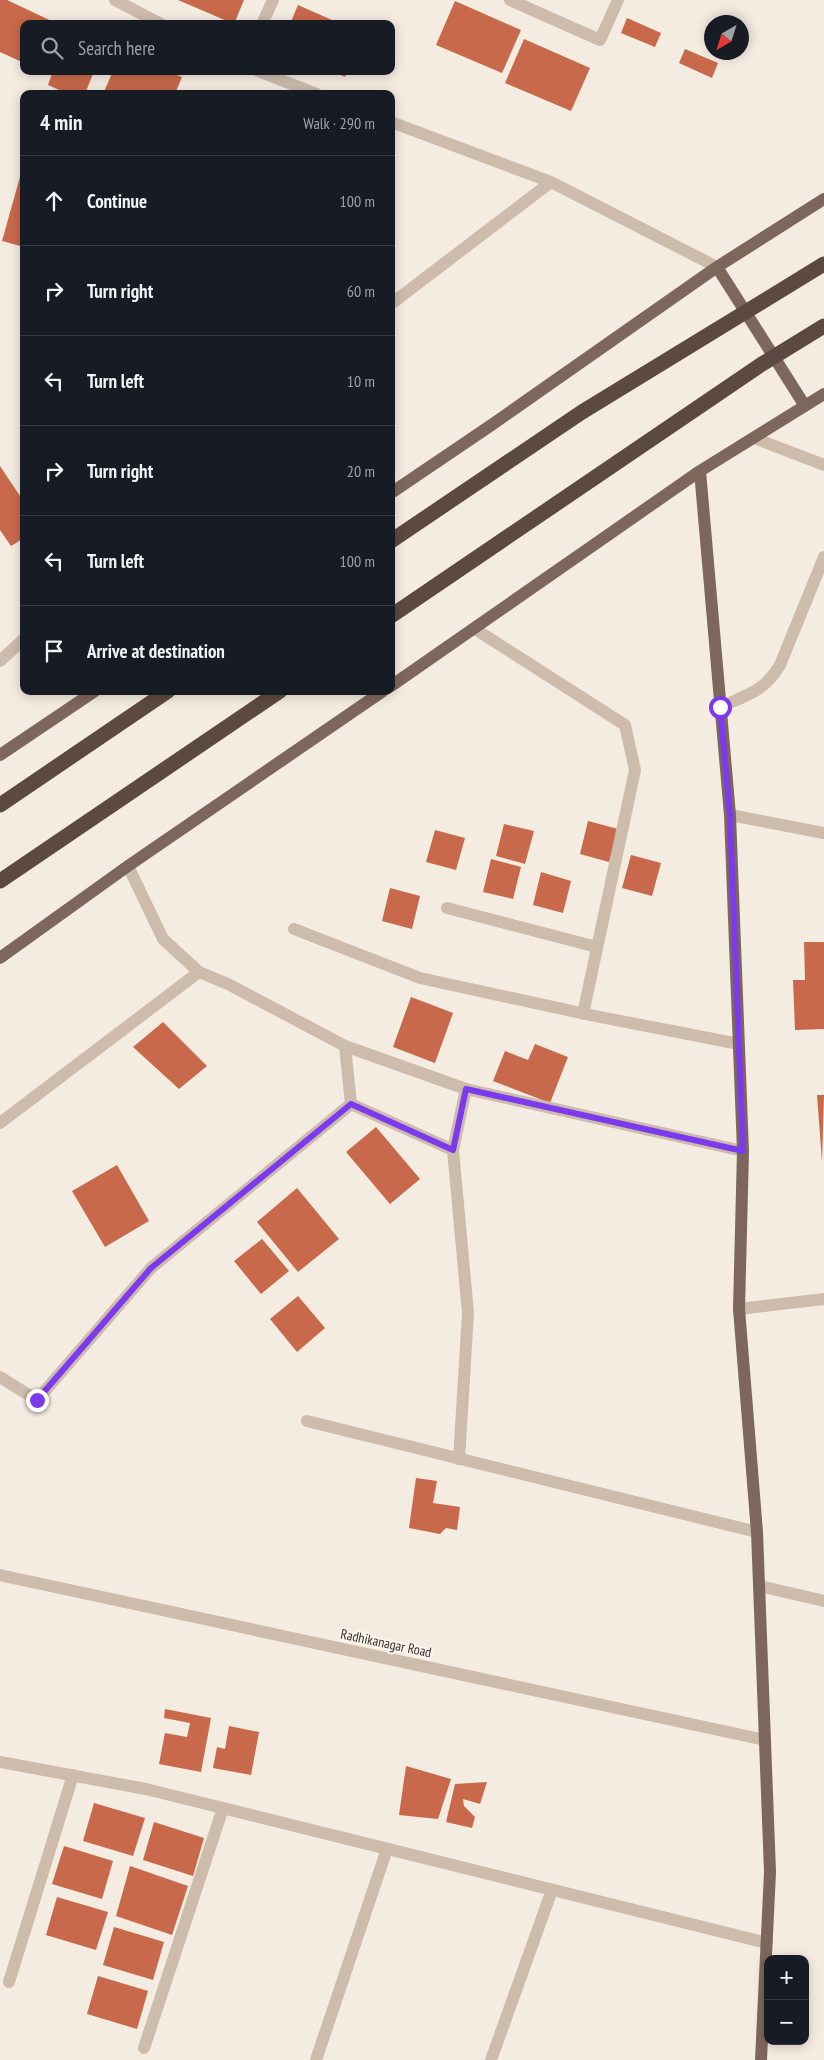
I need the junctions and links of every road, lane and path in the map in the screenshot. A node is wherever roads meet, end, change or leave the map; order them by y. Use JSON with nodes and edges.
{"nodes":[{"id":1,"x":115,"y":0,"type":"edge"},
{"id":2,"x":273,"y":0,"type":"edge"},
{"id":3,"x":510,"y":0,"type":"edge"},
{"id":4,"x":618,"y":0,"type":"edge"},
{"id":5,"x":153,"y":20,"type":"edge"},
{"id":6,"x":264,"y":20,"type":"edge"},
{"id":7,"x":268,"y":75,"type":"edge"},
{"id":8,"x":307,"y":90,"type":"edge"},
{"id":9,"x":395,"y":124,"type":"edge"},
{"id":10,"x":551,"y":182,"type":"junction"},
{"id":11,"x":824,"y":199,"type":"edge"},
{"id":12,"x":824,"y":264,"type":"edge"},
{"id":13,"x":717,"y":267,"type":"junction"},
{"id":14,"x":395,"y":301,"type":"edge"},
{"id":15,"x":824,"y":326,"type":"edge"},
{"id":16,"x":824,"y":394,"type":"edge"},
{"id":17,"x":805,"y":406,"type":"junction"},
{"id":18,"x":754,"y":438,"type":"junction"},
{"id":19,"x":824,"y":466,"type":"edge"},
{"id":20,"x":700,"y":471,"type":"junction"},
{"id":21,"x":395,"y":490,"type":"edge"},
{"id":22,"x":395,"y":537,"type":"edge"},
{"id":23,"x":824,"y":557,"type":"edge"},
{"id":24,"x":395,"y":613,"type":"edge"},
{"id":25,"x":474,"y":629,"type":"junction"},
{"id":26,"x":20,"y":643,"type":"edge"},
{"id":27,"x":0,"y":661,"type":"edge"},
{"id":28,"x":395,"y":683,"type":"edge"},
{"id":29,"x":89,"y":695,"type":"edge"},
{"id":30,"x":162,"y":695,"type":"edge"},
{"id":31,"x":274,"y":695,"type":"edge"},
{"id":32,"x":377,"y":695,"type":"edge"},
{"id":33,"x":720,"y":707,"type":"junction"},
{"id":34,"x":0,"y":755,"type":"edge"},
{"id":35,"x":0,"y":805,"type":"edge"},
{"id":36,"x":730,"y":815,"type":"junction"},
{"id":37,"x":824,"y":833,"type":"edge"},
{"id":38,"x":128,"y":866,"type":"junction"},
{"id":39,"x":0,"y":881,"type":"edge"},
{"id":40,"x":447,"y":908,"type":"dead end"},
{"id":41,"x":294,"y":929,"type":"dead end"},
{"id":42,"x":597,"y":946,"type":"junction"},
{"id":43,"x":0,"y":958,"type":"edge"},
{"id":44,"x":199,"y":972,"type":"junction"},
{"id":45,"x":583,"y":1014,"type":"junction"},
{"id":46,"x":739,"y":1044,"type":"junction"},
{"id":47,"x":345,"y":1046,"type":"junction"},
{"id":48,"x":466,"y":1089,"type":"junction"},
{"id":49,"x":351,"y":1104,"type":"junction"},
{"id":50,"x":0,"y":1123,"type":"edge"},
{"id":51,"x":453,"y":1150,"type":"junction"},
{"id":52,"x":743,"y":1151,"type":"junction"},
{"id":53,"x":824,"y":1299,"type":"edge"},
{"id":54,"x":739,"y":1309,"type":"junction"},
{"id":55,"x":0,"y":1377,"type":"edge"},
{"id":56,"x":307,"y":1421,"type":"dead end"},
{"id":57,"x":460,"y":1459,"type":"junction"},
{"id":58,"x":757,"y":1532,"type":"junction"},
{"id":59,"x":0,"y":1576,"type":"edge"},
{"id":60,"x":759,"y":1586,"type":"junction"},
{"id":61,"x":824,"y":1601,"type":"edge"},
{"id":62,"x":765,"y":1740,"type":"junction"},
{"id":63,"x":0,"y":1762,"type":"edge"},
{"id":64,"x":73,"y":1775,"type":"junction"},
{"id":65,"x":223,"y":1808,"type":"junction"},
{"id":66,"x":387,"y":1849,"type":"junction"},
{"id":67,"x":552,"y":1890,"type":"junction"},
{"id":68,"x":767,"y":1943,"type":"junction"},
{"id":69,"x":9,"y":1982,"type":"dead end"},
{"id":70,"x":144,"y":2048,"type":"dead end"},
{"id":71,"x":316,"y":2060,"type":"edge"},
{"id":72,"x":491,"y":2060,"type":"edge"},
{"id":73,"x":761,"y":2060,"type":"edge"}],
"edges":[{"from":1,"to":5,"type":"street"},
{"from":2,"to":6,"type":"street"},
{"from":3,"to":4,"type":"street"},
{"from":7,"to":8,"type":"street"},
{"from":9,"to":10,"type":"street"},
{"from":10,"to":13,"type":"street"},
{"from":10,"to":14,"type":"street"},
{"from":11,"to":13,"type":"main road"},
{"from":12,"to":22,"type":"highway","bridge":true},
{"from":13,"to":17,"type":"main road"},
{"from":13,"to":21,"type":"main road"},
{"from":15,"to":24,"type":"highway","bridge":true},
{"from":16,"to":17,"type":"main road"},
{"from":17,"to":18,"type":"main road"},
{"from":18,"to":19,"type":"street"},
{"from":18,"to":20,"type":"main road"},
{"from":20,"to":25,"type":"main road"},
{"from":20,"to":33,"type":"main road"},
{"from":23,"to":33,"type":"street"},
{"from":25,"to":28,"type":"main road"},
{"from":25,"to":42,"type":"street"},
{"from":26,"to":27,"type":"street"},
{"from":29,"to":34,"type":"main road"},
{"from":30,"to":35,"type":"highway"},
{"from":31,"to":39,"type":"highway"},
{"from":32,"to":38,"type":"main road"},
{"from":33,"to":36,"type":"main road"},
{"from":36,"to":37,"type":"street"},
{"from":36,"to":46,"type":"main road"},
{"from":38,"to":43,"type":"main road"},
{"from":38,"to":44,"type":"street"},
{"from":40,"to":42,"type":"street"},
{"from":41,"to":45,"type":"street"},
{"from":42,"to":45,"type":"street"},
{"from":44,"to":47,"type":"street"},
{"from":44,"to":50,"type":"street"},
{"from":45,"to":46,"type":"street"},
{"from":46,"to":52,"type":"main road"},
{"from":47,"to":48,"type":"street"},
{"from":47,"to":49,"type":"street"},
{"from":48,"to":51,"type":"street"},
{"from":48,"to":52,"type":"street"},
{"from":49,"to":51,"type":"street"},
{"from":49,"to":55,"type":"street"},
{"from":51,"to":57,"type":"street"},
{"from":52,"to":54,"type":"main road"},
{"from":53,"to":54,"type":"street"},
{"from":54,"to":58,"type":"main road"},
{"from":56,"to":57,"type":"street"},
{"from":57,"to":58,"type":"street"},
{"from":58,"to":60,"type":"main road"},
{"from":59,"to":62,"type":"street","name":"Radhikanagar Road"},
{"from":60,"to":61,"type":"street"},
{"from":60,"to":62,"type":"main road"},
{"from":62,"to":68,"type":"main road"},
{"from":63,"to":64,"type":"street"},
{"from":64,"to":65,"type":"street"},
{"from":64,"to":69,"type":"street"},
{"from":65,"to":66,"type":"street"},
{"from":65,"to":70,"type":"street"},
{"from":66,"to":67,"type":"street"},
{"from":66,"to":71,"type":"street"},
{"from":67,"to":68,"type":"street"},
{"from":67,"to":72,"type":"street"},
{"from":68,"to":73,"type":"main road"}]}
